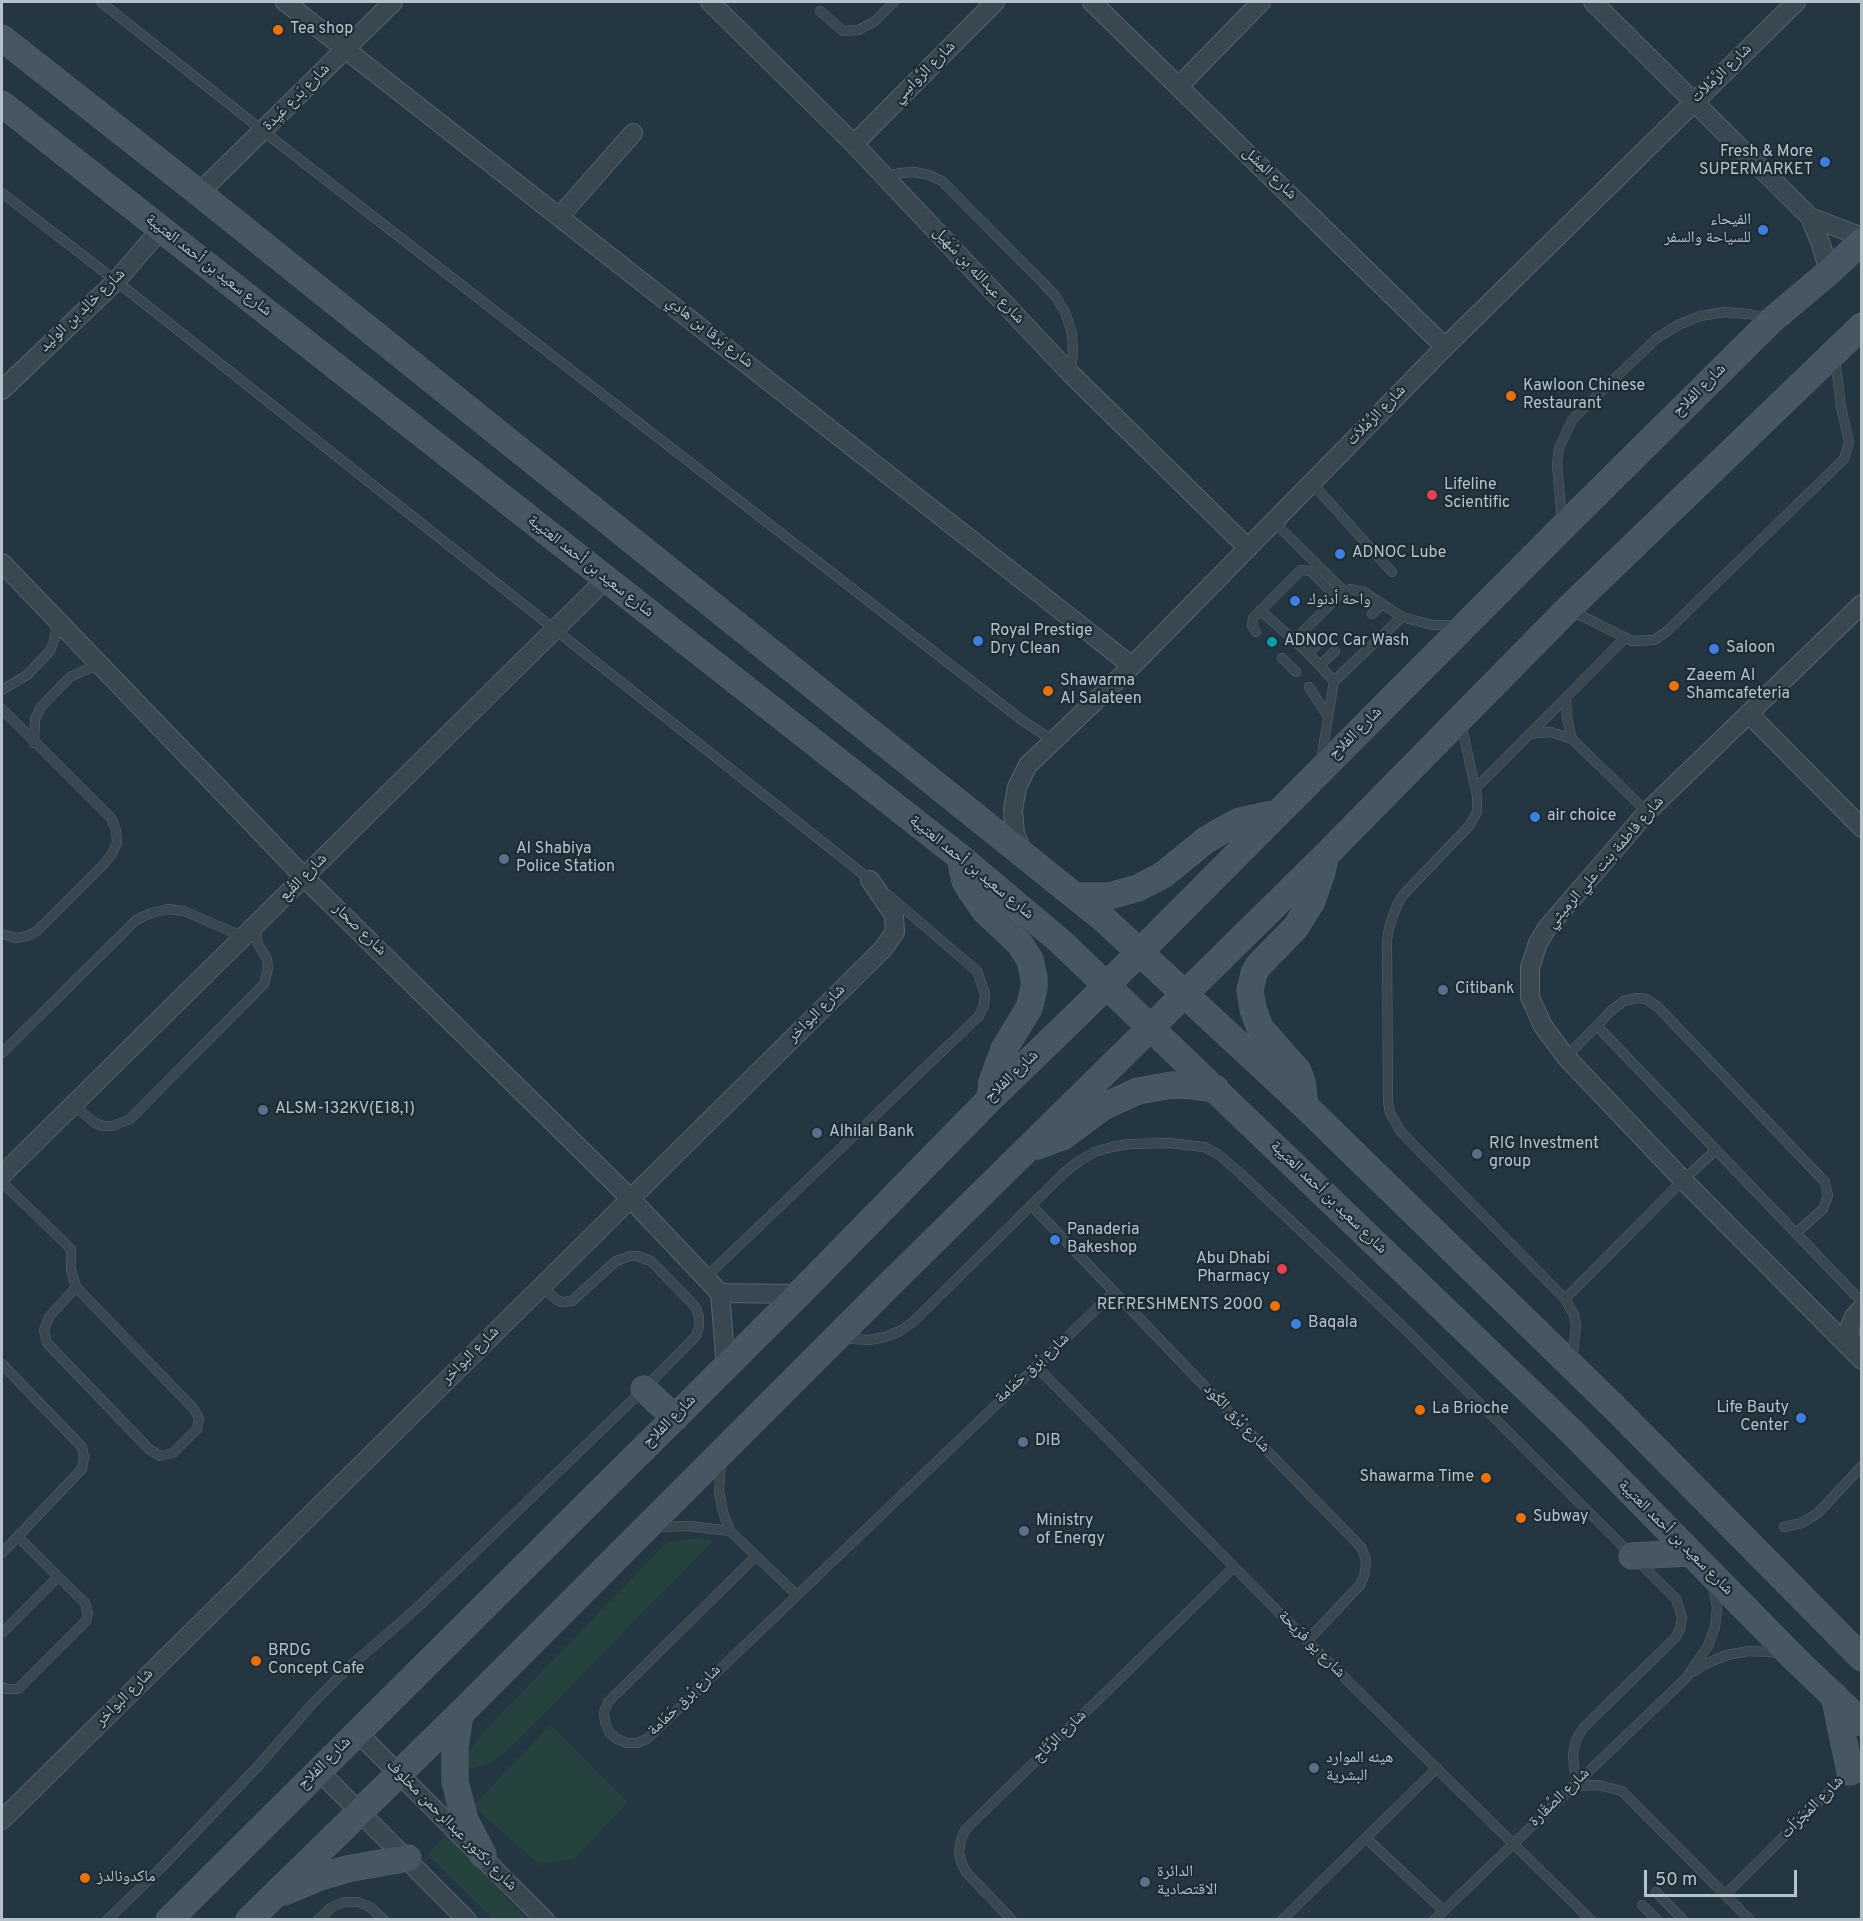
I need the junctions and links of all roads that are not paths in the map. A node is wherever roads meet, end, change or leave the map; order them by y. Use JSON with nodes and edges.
{"nodes":[{"id":1,"x":101,"y":2,"type":"edge"},
{"id":2,"x":285,"y":2,"type":"edge"},
{"id":3,"x":393,"y":2,"type":"edge"},
{"id":4,"x":710,"y":2,"type":"edge"},
{"id":5,"x":894,"y":2,"type":"edge"},
{"id":6,"x":995,"y":2,"type":"edge"},
{"id":7,"x":1092,"y":2,"type":"edge"},
{"id":8,"x":1261,"y":2,"type":"edge"},
{"id":9,"x":1593,"y":2,"type":"edge"},
{"id":10,"x":1796,"y":2,"type":"edge"},
{"id":11,"x":304,"y":10,"type":"edge"},
{"id":12,"x":820,"y":11,"type":"dead end"},
{"id":13,"x":2,"y":38,"type":"edge"},
{"id":14,"x":346,"y":48,"type":"junction"},
{"id":15,"x":1179,"y":86,"type":"junction"},
{"id":16,"x":1693,"y":101,"type":"junction"},
{"id":17,"x":2,"y":104,"type":"edge"},
{"id":18,"x":263,"y":131,"type":"junction"},
{"id":19,"x":633,"y":133,"type":"dead end"},
{"id":20,"x":854,"y":144,"type":"junction"},
{"id":21,"x":885,"y":177,"type":"junction"},
{"id":22,"x":2,"y":193,"type":"edge"},
{"id":23,"x":200,"y":193,"type":"junction"},
{"id":24,"x":560,"y":216,"type":"junction"},
{"id":25,"x":1810,"y":217,"type":"junction"},
{"id":26,"x":161,"y":229,"type":"junction"},
{"id":27,"x":1862,"y":239,"type":"edge"},
{"id":28,"x":1829,"y":272,"type":"junction"},
{"id":29,"x":116,"y":281,"type":"junction"},
{"id":30,"x":1772,"y":320,"type":"junction"},
{"id":31,"x":1862,"y":326,"type":"edge"},
{"id":32,"x":1445,"y":347,"type":"junction"},
{"id":33,"x":1834,"y":352,"type":"junction"},
{"id":34,"x":1070,"y":373,"type":"junction"},
{"id":35,"x":2,"y":390,"type":"edge"},
{"id":36,"x":1312,"y":483,"type":"junction"},
{"id":37,"x":1274,"y":522,"type":"junction"},
{"id":38,"x":1563,"y":527,"type":"junction"},
{"id":39,"x":1248,"y":548,"type":"junction"},
{"id":40,"x":2,"y":563,"type":"edge"},
{"id":41,"x":1392,"y":572,"type":"dead end"},
{"id":42,"x":605,"y":580,"type":"junction"},
{"id":43,"x":1341,"y":595,"type":"junction"},
{"id":44,"x":1370,"y":596,"type":"junction"},
{"id":45,"x":1362,"y":603,"type":"dead end"},
{"id":46,"x":1862,"y":604,"type":"edge"},
{"id":47,"x":1381,"y":605,"type":"junction"},
{"id":48,"x":1260,"y":609,"type":"junction"},
{"id":49,"x":1568,"y":609,"type":"junction"},
{"id":50,"x":1372,"y":614,"type":"dead end"},
{"id":51,"x":53,"y":617,"type":"junction"},
{"id":52,"x":1402,"y":617,"type":"junction"},
{"id":53,"x":1465,"y":625,"type":"junction"},
{"id":54,"x":553,"y":629,"type":"junction"},
{"id":55,"x":1256,"y":632,"type":"dead end"},
{"id":56,"x":1625,"y":638,"type":"junction"},
{"id":57,"x":1323,"y":639,"type":"dead end"},
{"id":58,"x":1294,"y":640,"type":"junction"},
{"id":59,"x":1335,"y":651,"type":"dead end"},
{"id":60,"x":1308,"y":653,"type":"junction"},
{"id":61,"x":1282,"y":658,"type":"dead end"},
{"id":62,"x":1320,"y":665,"type":"junction"},
{"id":63,"x":1132,"y":666,"type":"junction"},
{"id":64,"x":101,"y":667,"type":"junction"},
{"id":65,"x":1296,"y":672,"type":"dead end"},
{"id":66,"x":1334,"y":681,"type":"junction"},
{"id":67,"x":1310,"y":687,"type":"dead end"},
{"id":68,"x":2,"y":690,"type":"edge"},
{"id":69,"x":1566,"y":697,"type":"junction"},
{"id":70,"x":2,"y":709,"type":"edge"},
{"id":71,"x":1749,"y":714,"type":"junction"},
{"id":72,"x":1328,"y":716,"type":"junction"},
{"id":73,"x":1460,"y":718,"type":"junction"},
{"id":74,"x":1529,"y":734,"type":"junction"},
{"id":75,"x":1572,"y":740,"type":"junction"},
{"id":76,"x":1054,"y":741,"type":"junction"},
{"id":77,"x":34,"y":743,"type":"junction"},
{"id":78,"x":1320,"y":771,"type":"junction"},
{"id":79,"x":1475,"y":789,"type":"junction"},
{"id":80,"x":1278,"y":813,"type":"junction"},
{"id":81,"x":1647,"y":813,"type":"junction"},
{"id":82,"x":1862,"y":828,"type":"edge"},
{"id":83,"x":1025,"y":856,"type":"junction"},
{"id":84,"x":1325,"y":856,"type":"junction"},
{"id":85,"x":960,"y":857,"type":"junction"},
{"id":86,"x":304,"y":877,"type":"junction"},
{"id":87,"x":870,"y":880,"type":"junction"},
{"id":88,"x":1076,"y":896,"type":"junction"},
{"id":89,"x":249,"y":932,"type":"junction"},
{"id":90,"x":2,"y":934,"type":"edge"},
{"id":91,"x":1139,"y":952,"type":"junction"},
{"id":92,"x":1107,"y":985,"type":"junction"},
{"id":93,"x":1185,"y":994,"type":"junction"},
{"id":94,"x":1597,"y":1026,"type":"junction"},
{"id":95,"x":1151,"y":1028,"type":"junction"},
{"id":96,"x":2,"y":1053,"type":"edge"},
{"id":97,"x":1566,"y":1057,"type":"junction"},
{"id":98,"x":1216,"y":1089,"type":"junction"},
{"id":99,"x":990,"y":1099,"type":"junction"},
{"id":100,"x":73,"y":1105,"type":"junction"},
{"id":101,"x":1305,"y":1106,"type":"junction"},
{"id":102,"x":1028,"y":1148,"type":"junction"},
{"id":103,"x":1716,"y":1150,"type":"junction"},
{"id":104,"x":2,"y":1175,"type":"edge"},
{"id":105,"x":1683,"y":1180,"type":"junction"},
{"id":106,"x":2,"y":1182,"type":"edge"},
{"id":107,"x":630,"y":1198,"type":"junction"},
{"id":108,"x":1031,"y":1205,"type":"junction"},
{"id":109,"x":1796,"y":1233,"type":"junction"},
{"id":110,"x":705,"y":1278,"type":"junction"},
{"id":111,"x":541,"y":1286,"type":"junction"},
{"id":112,"x":76,"y":1287,"type":"junction"},
{"id":113,"x":1114,"y":1292,"type":"junction"},
{"id":114,"x":720,"y":1293,"type":"junction"},
{"id":115,"x":800,"y":1294,"type":"junction"},
{"id":116,"x":1565,"y":1299,"type":"junction"},
{"id":117,"x":1862,"y":1302,"type":"edge"},
{"id":118,"x":1862,"y":1308,"type":"edge"},
{"id":119,"x":838,"y":1337,"type":"junction"},
{"id":120,"x":1862,"y":1360,"type":"edge"},
{"id":121,"x":2,"y":1364,"type":"edge"},
{"id":122,"x":1036,"y":1366,"type":"junction"},
{"id":123,"x":726,"y":1367,"type":"junction"},
{"id":124,"x":1572,"y":1367,"type":"junction"},
{"id":125,"x":644,"y":1389,"type":"junction"},
{"id":126,"x":675,"y":1418,"type":"junction"},
{"id":127,"x":722,"y":1452,"type":"junction"},
{"id":128,"x":1862,"y":1467,"type":"edge"},
{"id":129,"x":1784,"y":1527,"type":"dead end"},
{"id":130,"x":647,"y":1528,"type":"junction"},
{"id":131,"x":730,"y":1530,"type":"junction"},
{"id":132,"x":18,"y":1537,"type":"junction"},
{"id":133,"x":2,"y":1553,"type":"edge"},
{"id":134,"x":756,"y":1556,"type":"junction"},
{"id":135,"x":1632,"y":1556,"type":"junction"},
{"id":136,"x":1699,"y":1561,"type":"junction"},
{"id":137,"x":1234,"y":1567,"type":"junction"},
{"id":138,"x":58,"y":1577,"type":"junction"},
{"id":139,"x":796,"y":1594,"type":"junction"},
{"id":140,"x":2,"y":1633,"type":"edge"},
{"id":141,"x":1306,"y":1641,"type":"junction"},
{"id":142,"x":1862,"y":1658,"type":"edge"},
{"id":143,"x":1795,"y":1659,"type":"junction"},
{"id":144,"x":1686,"y":1678,"type":"junction"},
{"id":145,"x":2,"y":1687,"type":"edge"},
{"id":146,"x":1834,"y":1695,"type":"junction"},
{"id":147,"x":460,"y":1714,"type":"junction"},
{"id":148,"x":1862,"y":1723,"type":"edge"},
{"id":149,"x":357,"y":1732,"type":"junction"},
{"id":150,"x":1437,"y":1768,"type":"junction"},
{"id":151,"x":319,"y":1771,"type":"junction"},
{"id":152,"x":1850,"y":1772,"type":"joint"},
{"id":153,"x":399,"y":1774,"type":"junction"},
{"id":154,"x":1575,"y":1783,"type":"junction"},
{"id":155,"x":359,"y":1812,"type":"junction"},
{"id":156,"x":2,"y":1820,"type":"edge"},
{"id":157,"x":1366,"y":1838,"type":"junction"},
{"id":158,"x":1513,"y":1843,"type":"junction"},
{"id":159,"x":483,"y":1855,"type":"junction"},
{"id":160,"x":408,"y":1858,"type":"junction"},
{"id":161,"x":1656,"y":1892,"type":"dead end"},
{"id":162,"x":1725,"y":1895,"type":"junction"},
{"id":163,"x":268,"y":1900,"type":"junction"},
{"id":164,"x":1642,"y":1905,"type":"dead end"},
{"id":165,"x":1443,"y":1910,"type":"junction"},
{"id":166,"x":107,"y":1920,"type":"edge"},
{"id":167,"x":169,"y":1920,"type":"edge"},
{"id":168,"x":249,"y":1920,"type":"edge"},
{"id":169,"x":318,"y":1920,"type":"edge"},
{"id":170,"x":384,"y":1920,"type":"edge"},
{"id":171,"x":467,"y":1920,"type":"edge"},
{"id":172,"x":545,"y":1920,"type":"edge"},
{"id":173,"x":1012,"y":1920,"type":"edge"},
{"id":174,"x":1282,"y":1920,"type":"edge"},
{"id":175,"x":1434,"y":1920,"type":"edge"},
{"id":176,"x":1591,"y":1920,"type":"edge"},
{"id":177,"x":1657,"y":1920,"type":"edge"},
{"id":178,"x":1683,"y":1920,"type":"edge"},
{"id":179,"x":1750,"y":1920,"type":"edge"}],
"edges":[{"from":1,"to":18,"type":"lane"},
{"from":2,"to":11,"type":"street","name":"شارع بَرقا بن هادِي"},
{"from":3,"to":14,"type":"street","name":"شارع بَدع عَيِدة"},
{"from":4,"to":20,"type":"street","name":"شارع عبدالله بن سُهَيل"},
{"from":5,"to":12,"type":"lane"},
{"from":6,"to":20,"type":"street","name":"شارع الرَّواسِي"},
{"from":7,"to":15,"type":"street","name":"شارع المِشَل"},
{"from":8,"to":15,"type":"street"},
{"from":9,"to":16,"type":"street"},
{"from":10,"to":16,"type":"street","name":"شارع الرَّمْلاَت"},
{"from":11,"to":14,"type":"street","name":"شارع بَرقا بن هادِي"},
{"from":13,"to":23,"type":"main road"},
{"from":14,"to":18,"type":"street","name":"شارع بَدع عَيِدة"},
{"from":14,"to":24,"type":"street","name":"شارع بَرقا بن هادِي"},
{"from":15,"to":32,"type":"street","name":"شارع المِشَل"},
{"from":16,"to":25,"type":"street"},
{"from":16,"to":32,"type":"street","name":"شارع الرَّمْلاَت"},
{"from":17,"to":26,"type":"main road","name":"شارع سعيد بن أحمد العتيبة"},
{"from":18,"to":23,"type":"street","name":"شارع بَدع عَيِدة"},
{"from":18,"to":76,"type":"lane"},
{"from":19,"to":24,"type":"street"},
{"from":20,"to":21,"type":"street","name":"شارع عبدالله بن سُهَيل"},
{"from":21,"to":34,"type":"street","name":"شارع عبدالله بن سُهَيل"},
{"from":21,"to":34,"type":"lane"},
{"from":22,"to":29,"type":"lane"},
{"from":23,"to":83,"type":"main road"},
{"from":24,"to":63,"type":"street","name":"شارع بَرقا بن هادِي"},
{"from":25,"to":27,"type":"street"},
{"from":25,"to":28,"type":"street"},
{"from":26,"to":29,"type":"street","name":"شارع خالِد بن الوليد"},
{"from":26,"to":42,"type":"main road","name":"شارع سعيد بن أحمد العتيبة"},
{"from":27,"to":28,"type":"main road","name":"شارع الفلاح"},
{"from":28,"to":30,"type":"main road","name":"شارع الفلاح"},
{"from":29,"to":35,"type":"street","name":"شارع خالِد بن الوليد"},
{"from":29,"to":54,"type":"lane"},
{"from":30,"to":38,"type":"main road","name":"شارع الفلاح"},
{"from":30,"to":38,"type":"lane"},
{"from":31,"to":33,"type":"main road"},
{"from":32,"to":36,"type":"street","name":"شارع الرَّمْلاَت"},
{"from":33,"to":49,"type":"main road"},
{"from":33,"to":56,"type":"lane"},
{"from":34,"to":39,"type":"street","name":"شارع عبدالله بن سُهَيل"},
{"from":36,"to":37,"type":"street","name":"شارع الرَّمْلاَت"},
{"from":36,"to":41,"type":"lane"},
{"from":37,"to":39,"type":"street","name":"شارع الرَّمْلاَت"},
{"from":37,"to":43,"type":"lane"},
{"from":38,"to":53,"type":"main road","name":"شارع الفلاح"},
{"from":39,"to":63,"type":"street","name":"شارع الرَّمْلاَت"},
{"from":40,"to":51,"type":"street","name":"شارع صحار"},
{"from":42,"to":54,"type":"street","name":"شارع القُبع"},
{"from":42,"to":85,"type":"main road","name":"شارع سعيد بن أحمد العتيبة"},
{"from":43,"to":44,"type":"lane"},
{"from":43,"to":48,"type":"lane"},
{"from":43,"to":58,"type":"lane"},
{"from":44,"to":45,"type":"lane"},
{"from":44,"to":47,"type":"lane"},
{"from":46,"to":71,"type":"street","name":"شارع فاطمة بنت علي الرميثي"},
{"from":47,"to":50,"type":"lane"},
{"from":47,"to":52,"type":"lane"},
{"from":48,"to":55,"type":"lane"},
{"from":48,"to":58,"type":"lane"},
{"from":49,"to":56,"type":"lane"},
{"from":49,"to":73,"type":"main road"},
{"from":51,"to":64,"type":"street","name":"شارع صحار"},
{"from":51,"to":68,"type":"lane"},
{"from":52,"to":53,"type":"lane"},
{"from":52,"to":66,"type":"lane"},
{"from":53,"to":78,"type":"main road","name":"شارع الفلاح"},
{"from":54,"to":86,"type":"street","name":"شارع القُبع"},
{"from":54,"to":87,"type":"lane"},
{"from":56,"to":69,"type":"lane"},
{"from":57,"to":60,"type":"lane"},
{"from":58,"to":60,"type":"lane"},
{"from":59,"to":62,"type":"lane"},
{"from":60,"to":62,"type":"lane"},
{"from":61,"to":65,"type":"lane"},
{"from":62,"to":66,"type":"lane"},
{"from":63,"to":76,"type":"street","name":"شارع الرَّمْلاَت"},
{"from":64,"to":77,"type":"lane"},
{"from":64,"to":86,"type":"street","name":"شارع صحار"},
{"from":66,"to":72,"type":"lane"},
{"from":67,"to":72,"type":"lane"},
{"from":69,"to":74,"type":"lane"},
{"from":69,"to":75,"type":"lane"},
{"from":70,"to":77,"type":"lane"},
{"from":71,"to":81,"type":"street","name":"شارع فاطمة بنت علي الرميثي"},
{"from":71,"to":82,"type":"street"},
{"from":72,"to":78,"type":"lane"},
{"from":73,"to":79,"type":"lane"},
{"from":73,"to":84,"type":"main road"},
{"from":74,"to":75,"type":"lane"},
{"from":74,"to":79,"type":"lane"},
{"from":75,"to":81,"type":"lane"},
{"from":76,"to":83,"type":"street","name":"شارع الرَّمْلاَت"},
{"from":77,"to":90,"type":"lane"},
{"from":78,"to":80,"type":"main road","name":"شارع الفلاح"},
{"from":79,"to":116,"type":"lane"},
{"from":80,"to":88,"type":"main road"},
{"from":80,"to":91,"type":"main road","name":"شارع الفلاح"},
{"from":81,"to":97,"type":"street","name":"شارع فاطمة بنت علي الرميثي"},
{"from":83,"to":88,"type":"main road"},
{"from":84,"to":93,"type":"main road"},
{"from":84,"to":101,"type":"main road"},
{"from":85,"to":92,"type":"main road","name":"شارع سعيد بن أحمد العتيبة"},
{"from":85,"to":99,"type":"main road"},
{"from":86,"to":89,"type":"street","name":"شارع القُبع"},
{"from":86,"to":107,"type":"street","name":"شارع صحار"},
{"from":87,"to":107,"type":"street","name":"شارع البواخر"},
{"from":87,"to":110,"type":"lane"},
{"from":88,"to":91,"type":"main road"},
{"from":89,"to":96,"type":"lane"},
{"from":89,"to":100,"type":"street","name":"شارع القُبع"},
{"from":89,"to":100,"type":"lane"},
{"from":91,"to":92,"type":"main road","name":"شارع الفلاح"},
{"from":91,"to":93,"type":"main road"},
{"from":92,"to":95,"type":"main road","name":"شارع سعيد بن أحمد العتيبة"},
{"from":92,"to":99,"type":"main road","name":"شارع الفلاح"},
{"from":93,"to":95,"type":"main road"},
{"from":93,"to":101,"type":"main road"},
{"from":94,"to":97,"type":"lane"},
{"from":94,"to":103,"type":"lane"},
{"from":94,"to":109,"type":"lane"},
{"from":95,"to":98,"type":"main road","name":"شارع سعيد بن أحمد العتيبة"},
{"from":95,"to":102,"type":"main road"},
{"from":97,"to":105,"type":"street","name":"شارع فاطمة بنت علي الرميثي"},
{"from":98,"to":102,"type":"main road"},
{"from":98,"to":136,"type":"main road","name":"شارع سعيد بن أحمد العتيبة"},
{"from":99,"to":115,"type":"main road","name":"شارع الفلاح"},
{"from":100,"to":104,"type":"street","name":"شارع القُبع"},
{"from":101,"to":124,"type":"main road"},
{"from":102,"to":119,"type":"main road"},
{"from":103,"to":105,"type":"lane"},
{"from":103,"to":109,"type":"lane"},
{"from":105,"to":116,"type":"lane"},
{"from":105,"to":120,"type":"street","name":"شارع فاطمة بنت علي الرميثي"},
{"from":106,"to":112,"type":"lane"},
{"from":107,"to":110,"type":"street","name":"شارع صحار"},
{"from":107,"to":111,"type":"street","name":"شارع البواخر"},
{"from":108,"to":113,"type":"lane","name":"شارع بُرْق الكُود"},
{"from":108,"to":119,"type":"lane"},
{"from":108,"to":135,"type":"lane"},
{"from":109,"to":117,"type":"lane"},
{"from":110,"to":114,"type":"street","name":"شارع صحار"},
{"from":111,"to":125,"type":"lane"},
{"from":111,"to":156,"type":"street","name":"شارع البواخر"},
{"from":112,"to":112,"type":"lane"},
{"from":113,"to":122,"type":"lane","name":"شارع بُرق حَمَامة"},
{"from":113,"to":141,"type":"lane","name":"شارع بُرْق الكُود"},
{"from":114,"to":115,"type":"street"},
{"from":114,"to":123,"type":"street"},
{"from":115,"to":123,"type":"main road","name":"شارع الفلاح"},
{"from":116,"to":124,"type":"lane"},
{"from":118,"to":120,"type":"street"},
{"from":119,"to":127,"type":"main road"},
{"from":121,"to":132,"type":"lane"},
{"from":122,"to":137,"type":"lane","name":"شارع يو فرَيحة"},
{"from":122,"to":139,"type":"lane","name":"شارع بُرق حَمَامة"},
{"from":123,"to":126,"type":"main road","name":"شارع الفلاح"},
{"from":124,"to":142,"type":"main road"},
{"from":125,"to":126,"type":"main road"},
{"from":125,"to":166,"type":"lane"},
{"from":126,"to":149,"type":"main road","name":"شارع الفلاح"},
{"from":127,"to":130,"type":"main road"},
{"from":127,"to":131,"type":"lane"},
{"from":128,"to":129,"type":"lane"},
{"from":130,"to":131,"type":"lane"},
{"from":130,"to":147,"type":"main road"},
{"from":131,"to":134,"type":"lane"},
{"from":132,"to":133,"type":"lane"},
{"from":132,"to":138,"type":"lane"},
{"from":134,"to":139,"type":"lane"},
{"from":134,"to":139,"type":"lane","name":"شارع بُرق حَمَامة"},
{"from":135,"to":136,"type":"main road"},
{"from":135,"to":154,"type":"lane"},
{"from":136,"to":143,"type":"main road","name":"شارع سعيد بن أحمد العتيبة"},
{"from":136,"to":144,"type":"lane","name":"شارع الصَّقّارة"},
{"from":137,"to":141,"type":"lane","name":"شارع يو فرَيحة"},
{"from":137,"to":173,"type":"lane","name":"شارع الرِّتَاج"},
{"from":138,"to":140,"type":"lane"},
{"from":138,"to":145,"type":"lane"},
{"from":141,"to":150,"type":"lane","name":"شارع يو فرَيحة"},
{"from":143,"to":144,"type":"lane","name":"شارع الصَّقّارة"},
{"from":143,"to":146,"type":"main road","name":"شارع سعيد بن أحمد العتيبة"},
{"from":144,"to":154,"type":"lane","name":"شارع الصَّقّارة"},
{"from":146,"to":148,"type":"main road","name":"شارع سعيد بن أحمد العتيبة"},
{"from":146,"to":152,"type":"main road"},
{"from":147,"to":153,"type":"main road"},
{"from":147,"to":159,"type":"main road"},
{"from":149,"to":151,"type":"main road","name":"شارع الفلاح"},
{"from":149,"to":153,"type":"street","name":"شارع دكتور عبدالرحمن مخلوف"},
{"from":150,"to":157,"type":"lane"},
{"from":150,"to":158,"type":"lane","name":"شارع يو فرَيحة"},
{"from":151,"to":155,"type":"street"},
{"from":151,"to":167,"type":"main road","name":"شارع الفلاح"},
{"from":152,"to":162,"type":"lane","name":"شارع المَجَرَاَت"},
{"from":153,"to":155,"type":"main road"},
{"from":153,"to":159,"type":"street","name":"شارع دكتور عبدالرحمن مخلوف"},
{"from":154,"to":158,"type":"lane","name":"شارع الصَّقّارة"},
{"from":154,"to":162,"type":"lane"},
{"from":155,"to":160,"type":"street"},
{"from":155,"to":163,"type":"main road"},
{"from":157,"to":165,"type":"lane"},
{"from":157,"to":174,"type":"lane"},
{"from":158,"to":165,"type":"lane","name":"شارع الصَّقّارة"},
{"from":158,"to":176,"type":"lane","name":"شارع يو فرَيحة"},
{"from":159,"to":172,"type":"street","name":"شارع دكتور عبدالرحمن مخلوف"},
{"from":160,"to":163,"type":"main road"},
{"from":160,"to":171,"type":"street"},
{"from":161,"to":178,"type":"lane"},
{"from":162,"to":179,"type":"lane"},
{"from":163,"to":168,"type":"main road"},
{"from":164,"to":177,"type":"lane"},
{"from":165,"to":175,"type":"lane","name":"شارع الصَّقّارة"},
{"from":169,"to":170,"type":"lane"}]}
